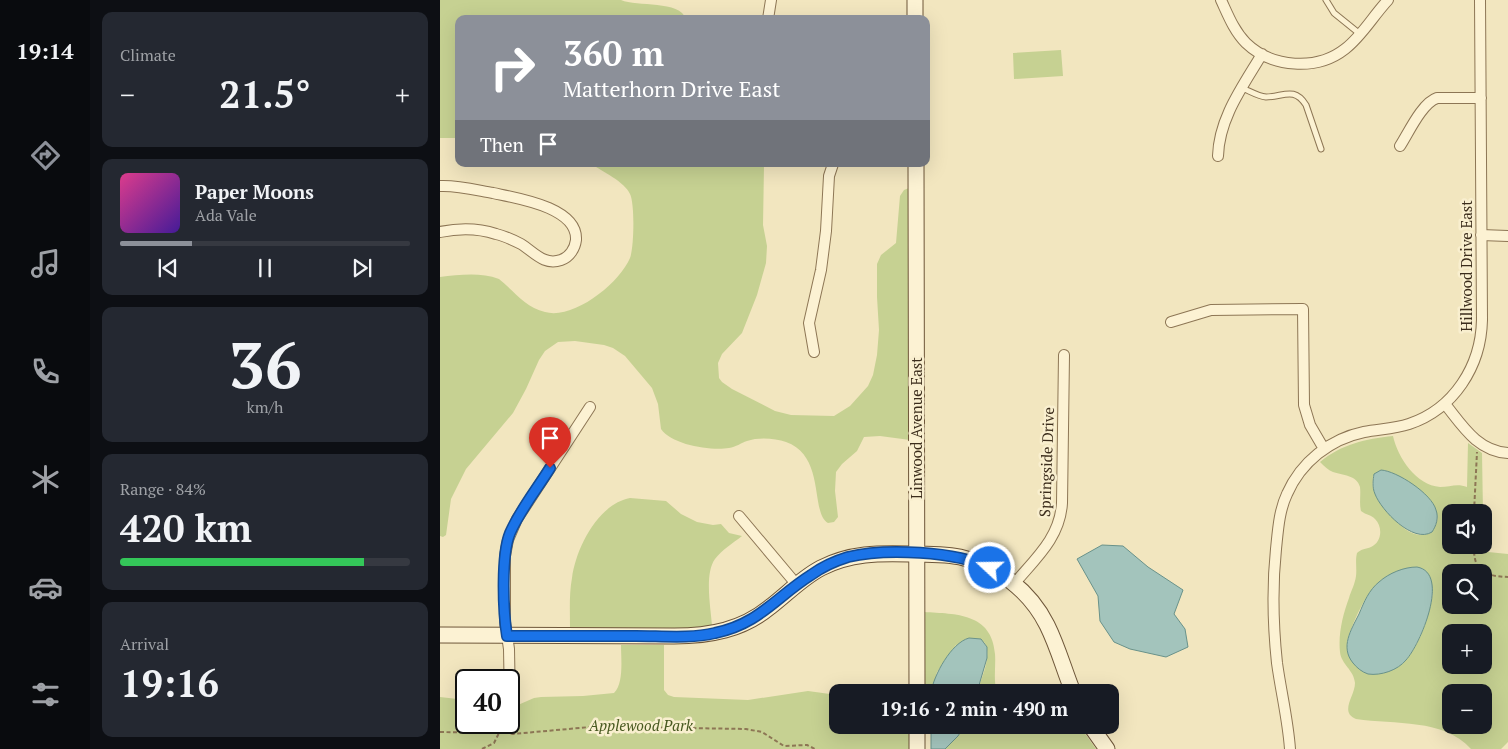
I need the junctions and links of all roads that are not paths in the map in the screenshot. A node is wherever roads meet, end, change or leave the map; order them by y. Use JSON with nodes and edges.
{"nodes":[{"id":1,"x":772,"y":0,"type":"edge"},
{"id":2,"x":915,"y":0,"type":"edge"},
{"id":3,"x":1220,"y":0,"type":"edge"},
{"id":4,"x":1326,"y":0,"type":"edge"},
{"id":5,"x":1388,"y":0,"type":"edge"},
{"id":6,"x":1480,"y":0,"type":"edge"},
{"id":7,"x":769,"y":15,"type":"edge"},
{"id":8,"x":915,"y":15,"type":"edge"},
{"id":9,"x":1361,"y":34,"type":"junction"},
{"id":10,"x":1262,"y":54,"type":"junction"},
{"id":11,"x":1242,"y":88,"type":"junction"},
{"id":12,"x":1481,"y":98,"type":"junction"},
{"id":13,"x":1400,"y":146,"type":"dead end"},
{"id":14,"x":1321,"y":149,"type":"dead end"},
{"id":15,"x":1218,"y":156,"type":"dead end"},
{"id":16,"x":832,"y":167,"type":"edge"},
{"id":17,"x":916,"y":167,"type":"edge"},
{"id":18,"x":440,"y":186,"type":"edge"},
{"id":19,"x":440,"y":232,"type":"edge"},
{"id":20,"x":1481,"y":236,"type":"junction"},
{"id":21,"x":1508,"y":236,"type":"edge"},
{"id":22,"x":1171,"y":322,"type":"dead end"},
{"id":23,"x":814,"y":352,"type":"dead end"},
{"id":24,"x":1064,"y":355,"type":"dead end"},
{"id":25,"x":1444,"y":404,"type":"junction"},
{"id":26,"x":590,"y":407,"type":"dead end"},
{"id":27,"x":1324,"y":449,"type":"junction"},
{"id":28,"x":1508,"y":453,"type":"edge"},
{"id":29,"x":739,"y":516,"type":"dead end"},
{"id":30,"x":917,"y":554,"type":"junction"},
{"id":31,"x":1014,"y":584,"type":"junction"},
{"id":32,"x":796,"y":585,"type":"junction"},
{"id":33,"x":440,"y":635,"type":"edge"},
{"id":34,"x":507,"y":636,"type":"junction"},
{"id":35,"x":510,"y":669,"type":"edge"},
{"id":36,"x":917,"y":684,"type":"edge"},
{"id":37,"x":1070,"y":684,"type":"edge"},
{"id":38,"x":917,"y":734,"type":"edge"},
{"id":39,"x":1096,"y":734,"type":"edge"},
{"id":40,"x":917,"y":749,"type":"edge"},
{"id":41,"x":1107,"y":749,"type":"edge"},
{"id":42,"x":1290,"y":749,"type":"edge"}],
"edges":[{"from":1,"to":7,"type":"street"},
{"from":2,"to":8,"type":"street"},
{"from":3,"to":10,"type":"street"},
{"from":4,"to":9,"type":"lane"},
{"from":5,"to":9,"type":"street"},
{"from":6,"to":12,"type":"street","name":"Hillwood Drive East"},
{"from":9,"to":10,"type":"street"},
{"from":10,"to":11,"type":"street"},
{"from":11,"to":14,"type":"lane"},
{"from":11,"to":15,"type":"street"},
{"from":12,"to":13,"type":"street"},
{"from":12,"to":20,"type":"street","name":"Hillwood Drive East"},
{"from":16,"to":23,"type":"street"},
{"from":17,"to":30,"type":"street","name":"Linwood Avenue East"},
{"from":18,"to":19,"type":"street"},
{"from":20,"to":21,"type":"street"},
{"from":20,"to":25,"type":"street","name":"Hillwood Drive East"},
{"from":22,"to":27,"type":"street"},
{"from":24,"to":31,"type":"street","name":"Springside Drive"},
{"from":25,"to":27,"type":"street","name":"Hillwood Drive East"},
{"from":25,"to":28,"type":"street"},
{"from":26,"to":34,"type":"street"},
{"from":27,"to":42,"type":"street","name":"Hillwood Drive East"},
{"from":29,"to":32,"type":"street"},
{"from":30,"to":31,"type":"street"},
{"from":30,"to":32,"type":"street"},
{"from":30,"to":36,"type":"street","name":"Linwood Avenue East"},
{"from":31,"to":37,"type":"street"},
{"from":32,"to":34,"type":"street"},
{"from":33,"to":34,"type":"street"},
{"from":34,"to":35,"type":"street"},
{"from":38,"to":40,"type":"street"},
{"from":39,"to":41,"type":"street"}]}
